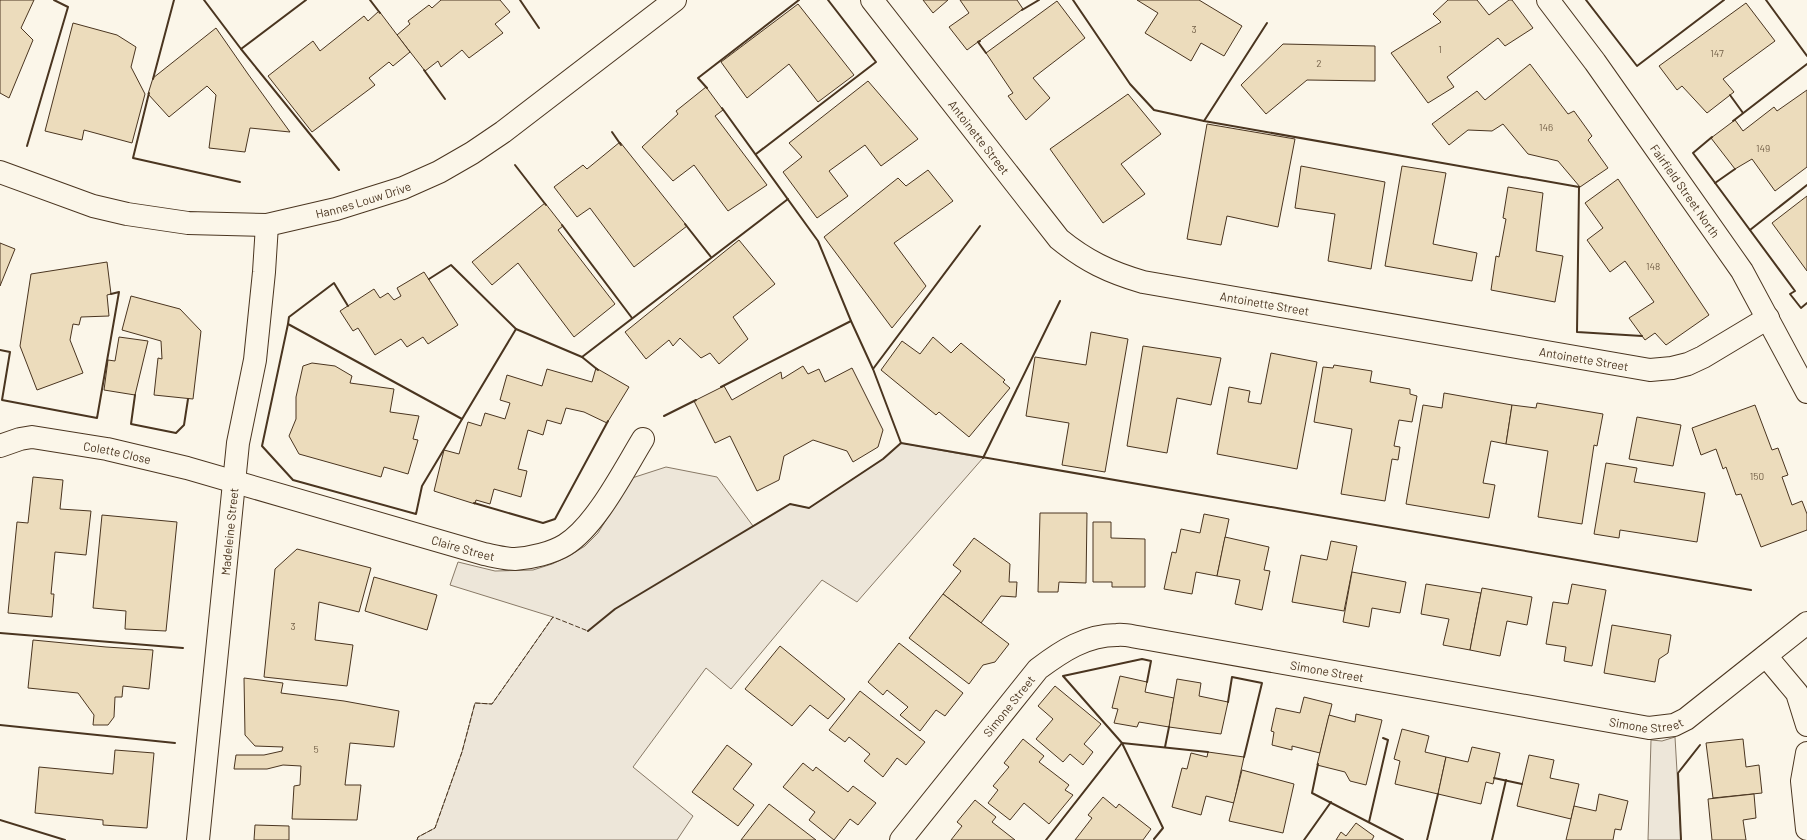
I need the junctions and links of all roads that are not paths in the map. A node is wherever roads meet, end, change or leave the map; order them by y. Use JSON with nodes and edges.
{"nodes":[{"id":1,"x":675,"y":0,"type":"edge"},
{"id":2,"x":872,"y":0,"type":"edge"},
{"id":3,"x":1548,"y":0,"type":"edge"},
{"id":4,"x":0,"y":172,"type":"edge"},
{"id":5,"x":267,"y":225,"type":"junction"},
{"id":6,"x":1768,"y":318,"type":"junction"},
{"id":7,"x":1807,"y":392,"type":"edge"},
{"id":8,"x":643,"y":439,"type":"dead end"},
{"id":9,"x":0,"y":446,"type":"edge"},
{"id":10,"x":234,"y":481,"type":"junction"},
{"id":11,"x":1807,"y":623,"type":"edge"},
{"id":12,"x":1766,"y":656,"type":"junction"},
{"id":13,"x":1807,"y":725,"type":"edge"},
{"id":14,"x":1807,"y":753,"type":"edge"},
{"id":15,"x":1807,"y":829,"type":"edge"},
{"id":16,"x":198,"y":840,"type":"edge"},
{"id":17,"x":901,"y":840,"type":"edge"}],
"edges":[{"from":1,"to":5,"type":"street","name":"Hannes Louw Drive"},
{"from":2,"to":6,"type":"street","name":"Antoinette Street"},
{"from":3,"to":6,"type":"street","name":"Fairfield Street North"},
{"from":4,"to":5,"type":"street","name":"Hannes Louw Drive"},
{"from":5,"to":10,"type":"street","name":"Madeleine Street"},
{"from":6,"to":7,"type":"street","name":"Fairfield Street North"},
{"from":8,"to":10,"type":"street","name":"Claire Street"},
{"from":9,"to":10,"type":"street","name":"Colette Close"},
{"from":10,"to":16,"type":"street","name":"Madeleine Street"},
{"from":11,"to":12,"type":"street","name":"Simone Street"},
{"from":12,"to":13,"type":"street"},
{"from":12,"to":17,"type":"street","name":"Simone Street"},
{"from":14,"to":15,"type":"street"}]}
